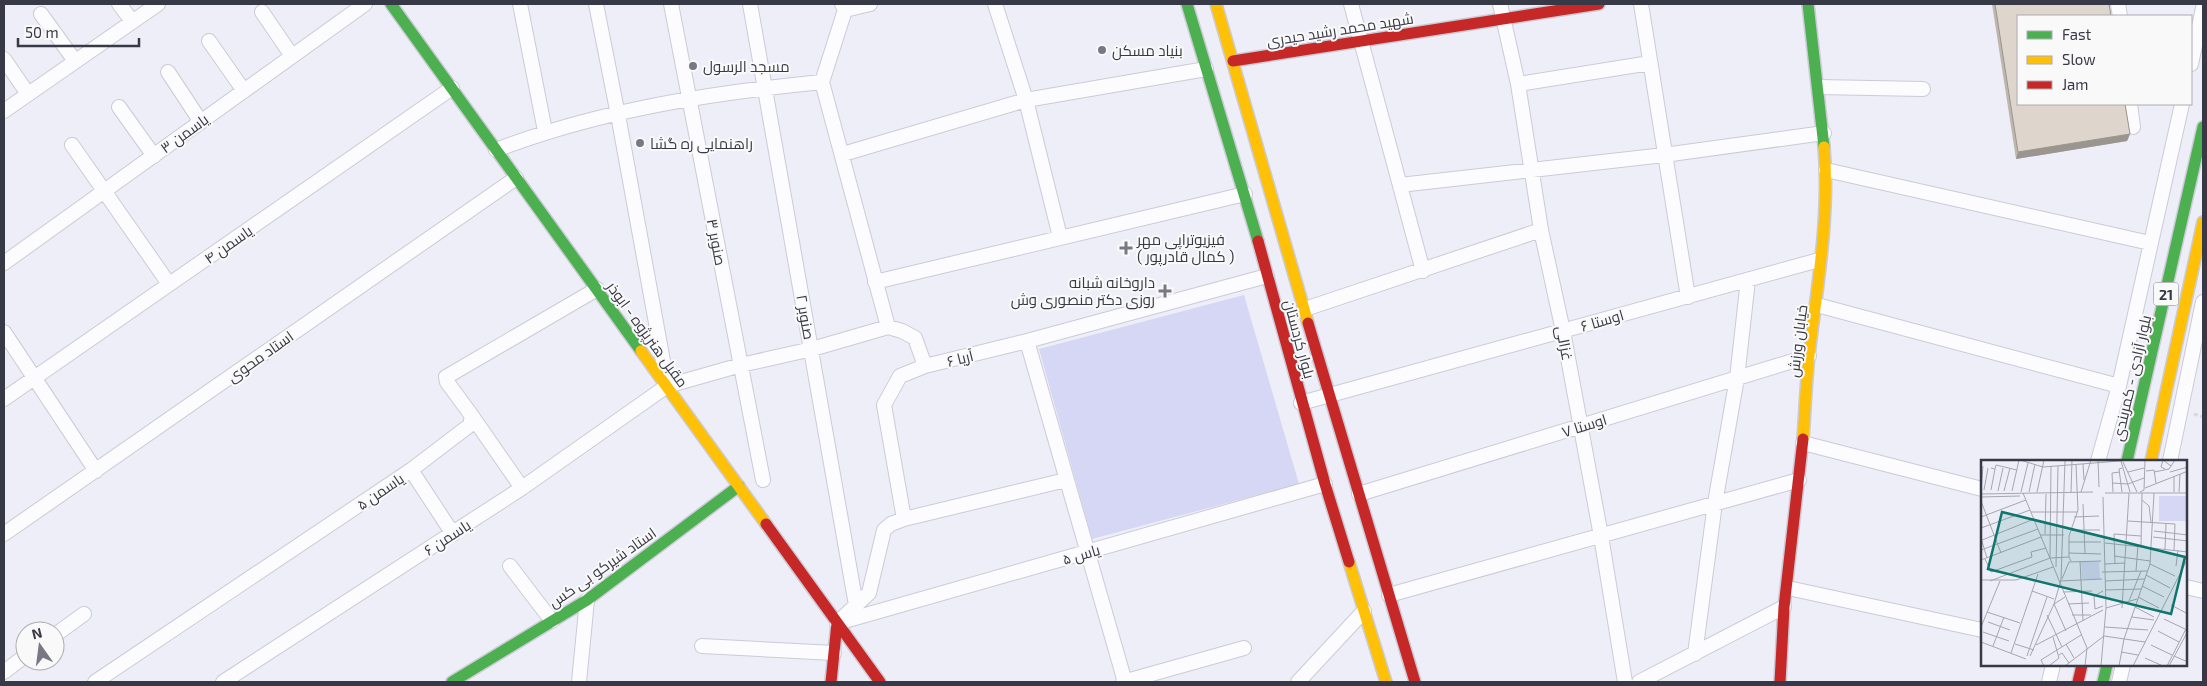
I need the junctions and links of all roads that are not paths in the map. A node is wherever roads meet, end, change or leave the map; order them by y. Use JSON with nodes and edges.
{"nodes":[{"id":1,"x":120,"y":4,"type":"edge"},
{"id":2,"x":158,"y":4,"type":"edge"},
{"id":3,"x":365,"y":4,"type":"edge"},
{"id":4,"x":391,"y":4,"type":"edge"},
{"id":5,"x":520,"y":4,"type":"edge"},
{"id":6,"x":596,"y":4,"type":"edge"},
{"id":7,"x":671,"y":4,"type":"edge"},
{"id":8,"x":750,"y":4,"type":"edge"},
{"id":9,"x":870,"y":4,"type":"edge"},
{"id":10,"x":996,"y":4,"type":"edge"},
{"id":11,"x":1187,"y":4,"type":"edge"},
{"id":12,"x":1216,"y":4,"type":"edge"},
{"id":13,"x":1351,"y":4,"type":"edge"},
{"id":14,"x":1500,"y":4,"type":"edge"},
{"id":15,"x":1599,"y":4,"type":"edge"},
{"id":16,"x":1641,"y":4,"type":"edge"},
{"id":17,"x":1808,"y":4,"type":"edge"},
{"id":18,"x":844,"y":7,"type":"edge"},
{"id":19,"x":2203,"y":8,"type":"edge"},
{"id":20,"x":262,"y":12,"type":"dead end"},
{"id":21,"x":41,"y":14,"type":"dead end"},
{"id":22,"x":1503,"y":19,"type":"junction"},
{"id":23,"x":132,"y":21,"type":"junction"},
{"id":24,"x":209,"y":41,"type":"dead end"},
{"id":25,"x":1362,"y":41,"type":"junction"},
{"id":26,"x":292,"y":56,"type":"junction"},
{"id":27,"x":4,"y":59,"type":"edge"},
{"id":28,"x":2192,"y":59,"type":"edge"},
{"id":29,"x":75,"y":61,"type":"junction"},
{"id":30,"x":1234,"y":61,"type":"junction"},
{"id":31,"x":1650,"y":63,"type":"junction"},
{"id":32,"x":1206,"y":69,"type":"junction"},
{"id":33,"x":168,"y":72,"type":"dead end"},
{"id":34,"x":822,"y":82,"type":"junction"},
{"id":35,"x":1518,"y":84,"type":"junction"},
{"id":36,"x":1819,"y":87,"type":"junction"},
{"id":37,"x":452,"y":88,"type":"junction"},
{"id":38,"x":764,"y":88,"type":"junction"},
{"id":39,"x":1923,"y":89,"type":"dead end"},
{"id":40,"x":244,"y":91,"type":"junction"},
{"id":41,"x":28,"y":94,"type":"junction"},
{"id":42,"x":688,"y":98,"type":"junction"},
{"id":43,"x":1026,"y":100,"type":"junction"},
{"id":44,"x":2130,"y":105,"type":"edge"},
{"id":45,"x":2182,"y":105,"type":"edge"},
{"id":46,"x":119,"y":107,"type":"dead end"},
{"id":47,"x":4,"y":111,"type":"edge"},
{"id":48,"x":618,"y":115,"type":"junction"},
{"id":49,"x":201,"y":122,"type":"junction"},
{"id":50,"x":2133,"y":127,"type":"dead end"},
{"id":51,"x":2203,"y":127,"type":"edge"},
{"id":52,"x":545,"y":131,"type":"junction"},
{"id":53,"x":1824,"y":133,"type":"junction"},
{"id":54,"x":72,"y":145,"type":"dead end"},
{"id":55,"x":496,"y":150,"type":"junction"},
{"id":56,"x":842,"y":154,"type":"junction"},
{"id":57,"x":1664,"y":155,"type":"junction"},
{"id":58,"x":154,"y":156,"type":"junction"},
{"id":59,"x":1530,"y":170,"type":"junction"},
{"id":60,"x":1826,"y":170,"type":"junction"},
{"id":61,"x":516,"y":178,"type":"junction"},
{"id":62,"x":1400,"y":185,"type":"junction"},
{"id":63,"x":104,"y":191,"type":"junction"},
{"id":64,"x":1245,"y":194,"type":"junction"},
{"id":65,"x":2203,"y":222,"type":"edge"},
{"id":66,"x":1541,"y":230,"type":"junction"},
{"id":67,"x":1060,"y":238,"type":"junction"},
{"id":68,"x":2150,"y":243,"type":"junction"},
{"id":69,"x":1818,"y":260,"type":"junction"},
{"id":70,"x":4,"y":263,"type":"edge"},
{"id":71,"x":1423,"y":271,"type":"junction"},
{"id":72,"x":1267,"y":276,"type":"junction"},
{"id":73,"x":1748,"y":280,"type":"junction"},
{"id":74,"x":874,"y":282,"type":"junction"},
{"id":75,"x":169,"y":284,"type":"junction"},
{"id":76,"x":597,"y":289,"type":"junction"},
{"id":77,"x":1688,"y":297,"type":"junction"},
{"id":78,"x":2203,"y":302,"type":"edge"},
{"id":79,"x":1817,"y":305,"type":"junction"},
{"id":80,"x":1305,"y":310,"type":"junction"},
{"id":81,"x":888,"y":327,"type":"junction"},
{"id":82,"x":1563,"y":331,"type":"junction"},
{"id":83,"x":4,"y":332,"type":"edge"},
{"id":84,"x":1027,"y":341,"type":"junction"},
{"id":85,"x":812,"y":349,"type":"junction"},
{"id":86,"x":1809,"y":356,"type":"junction"},
{"id":87,"x":741,"y":365,"type":"junction"},
{"id":88,"x":924,"y":366,"type":"junction"},
{"id":89,"x":34,"y":378,"type":"junction"},
{"id":90,"x":1737,"y":378,"type":"junction"},
{"id":91,"x":667,"y":386,"type":"junction"},
{"id":92,"x":2119,"y":386,"type":"junction"},
{"id":93,"x":1329,"y":396,"type":"junction"},
{"id":94,"x":4,"y":399,"type":"edge"},
{"id":95,"x":1301,"y":404,"type":"junction"},
{"id":96,"x":472,"y":416,"type":"junction"},
{"id":97,"x":1580,"y":426,"type":"junction"},
{"id":98,"x":1803,"y":443,"type":"junction"},
{"id":99,"x":2098,"y":460,"type":"edge"},
{"id":100,"x":2127,"y":460,"type":"edge"},
{"id":101,"x":2151,"y":460,"type":"edge"},
{"id":102,"x":2170,"y":460,"type":"edge"},
{"id":103,"x":411,"y":470,"type":"junction"},
{"id":104,"x":96,"y":471,"type":"junction"},
{"id":105,"x":763,"y":480,"type":"dead end"},
{"id":106,"x":1066,"y":480,"type":"junction"},
{"id":107,"x":1798,"y":480,"type":"junction"},
{"id":108,"x":1325,"y":484,"type":"junction"},
{"id":109,"x":739,"y":486,"type":"junction"},
{"id":110,"x":522,"y":488,"type":"junction"},
{"id":111,"x":1981,"y":489,"type":"edge"},
{"id":112,"x":1359,"y":494,"type":"junction"},
{"id":113,"x":1715,"y":504,"type":"junction"},
{"id":114,"x":904,"y":519,"type":"junction"},
{"id":115,"x":4,"y":534,"type":"edge"},
{"id":116,"x":453,"y":534,"type":"junction"},
{"id":117,"x":1601,"y":536,"type":"junction"},
{"id":118,"x":1086,"y":553,"type":"junction"},
{"id":119,"x":510,"y":566,"type":"dead end"},
{"id":120,"x":2187,"y":587,"type":"edge"},
{"id":121,"x":1788,"y":588,"type":"junction"},
{"id":122,"x":2203,"y":591,"type":"edge"},
{"id":123,"x":1389,"y":595,"type":"junction"},
{"id":124,"x":587,"y":600,"type":"junction"},
{"id":125,"x":856,"y":605,"type":"junction"},
{"id":126,"x":1784,"y":607,"type":"junction"},
{"id":127,"x":1364,"y":611,"type":"junction"},
{"id":128,"x":84,"y":614,"type":"dead end"},
{"id":129,"x":552,"y":621,"type":"junction"},
{"id":130,"x":837,"y":622,"type":"junction"},
{"id":131,"x":65,"y":628,"type":"edge"},
{"id":132,"x":1981,"y":630,"type":"edge"},
{"id":133,"x":702,"y":646,"type":"dead end"},
{"id":134,"x":1244,"y":648,"type":"dead end"},
{"id":135,"x":834,"y":653,"type":"junction"},
{"id":136,"x":1695,"y":654,"type":"junction"},
{"id":137,"x":15,"y":664,"type":"edge"},
{"id":138,"x":2053,"y":666,"type":"edge"},
{"id":139,"x":2082,"y":666,"type":"edge"},
{"id":140,"x":2107,"y":666,"type":"edge"},
{"id":141,"x":2123,"y":666,"type":"edge"},
{"id":142,"x":4,"y":672,"type":"edge"},
{"id":143,"x":94,"y":682,"type":"edge"},
{"id":144,"x":223,"y":682,"type":"edge"},
{"id":145,"x":452,"y":682,"type":"edge"},
{"id":146,"x":579,"y":682,"type":"edge"},
{"id":147,"x":831,"y":682,"type":"edge"},
{"id":148,"x":880,"y":682,"type":"edge"},
{"id":149,"x":1124,"y":682,"type":"edge"},
{"id":150,"x":1298,"y":682,"type":"edge"},
{"id":151,"x":1386,"y":682,"type":"edge"},
{"id":152,"x":1415,"y":682,"type":"edge"},
{"id":153,"x":1625,"y":682,"type":"edge"},
{"id":154,"x":1640,"y":682,"type":"edge"},
{"id":155,"x":1780,"y":682,"type":"edge"},
{"id":156,"x":2049,"y":682,"type":"edge"},
{"id":157,"x":2078,"y":682,"type":"edge"},
{"id":158,"x":2103,"y":682,"type":"edge"},
{"id":159,"x":2119,"y":682,"type":"edge"}],
"edges":[{"from":1,"to":23,"type":"street"},
{"from":2,"to":23,"type":"street"},
{"from":3,"to":26,"type":"street","name":"یاسمن ۳"},
{"from":4,"to":37,"type":"street","name":"مقبل هنرپژوه - ابوذر"},
{"from":5,"to":52,"type":"street"},
{"from":6,"to":48,"type":"street"},
{"from":7,"to":42,"type":"street","name":"صنوبر ۳"},
{"from":8,"to":38,"type":"street","name":"صنوبر ۲"},
{"from":9,"to":18,"type":"street"},
{"from":10,"to":43,"type":"street"},
{"from":11,"to":32,"type":"street","name":"بلوار کردستان"},
{"from":12,"to":30,"type":"street","name":"بلوار کردستان"},
{"from":13,"to":25,"type":"street"},
{"from":14,"to":22,"type":"street","name":"غزالی"},
{"from":15,"to":22,"type":"street","name":"شهید محمد رشید حیدری"},
{"from":16,"to":31,"type":"street"},
{"from":17,"to":36,"type":"street","name":"خیابان ورزش"},
{"from":18,"to":34,"type":"street"},
{"from":19,"to":28,"type":"street"},
{"from":20,"to":26,"type":"street"},
{"from":21,"to":29,"type":"street"},
{"from":22,"to":25,"type":"street","name":"شهید محمد رشید حیدری"},
{"from":22,"to":35,"type":"street","name":"غزالی"},
{"from":23,"to":29,"type":"street"},
{"from":24,"to":40,"type":"street"},
{"from":25,"to":30,"type":"street","name":"شهید محمد رشید حیدری"},
{"from":25,"to":62,"type":"street"},
{"from":26,"to":40,"type":"street","name":"یاسمن ۳"},
{"from":27,"to":41,"type":"street"},
{"from":29,"to":41,"type":"street"},
{"from":30,"to":80,"type":"street","name":"بلوار کردستان"},
{"from":31,"to":35,"type":"street"},
{"from":31,"to":57,"type":"street"},
{"from":32,"to":43,"type":"street"},
{"from":32,"to":64,"type":"street","name":"بلوار کردستان"},
{"from":33,"to":49,"type":"street"},
{"from":34,"to":38,"type":"street"},
{"from":34,"to":56,"type":"street"},
{"from":35,"to":59,"type":"street","name":"غزالی"},
{"from":36,"to":39,"type":"street"},
{"from":36,"to":53,"type":"street","name":"خیابان ورزش"},
{"from":37,"to":55,"type":"street","name":"مقبل هنرپژوه - ابوذر"},
{"from":37,"to":75,"type":"street","name":"یاسمن ۴"},
{"from":38,"to":42,"type":"street"},
{"from":38,"to":85,"type":"street","name":"صنوبر ۲"},
{"from":40,"to":49,"type":"street","name":"یاسمن ۳"},
{"from":41,"to":47,"type":"street"},
{"from":42,"to":48,"type":"street"},
{"from":42,"to":87,"type":"street","name":"صنوبر ۳"},
{"from":43,"to":56,"type":"street"},
{"from":43,"to":67,"type":"street"},
{"from":44,"to":50,"type":"street"},
{"from":45,"to":68,"type":"street"},
{"from":46,"to":58,"type":"street"},
{"from":48,"to":52,"type":"street"},
{"from":48,"to":91,"type":"street"},
{"from":49,"to":58,"type":"street","name":"یاسمن ۳"},
{"from":51,"to":100,"type":"street","name":"بلوار آزادی - کمربندی","number":"21"},
{"from":52,"to":55,"type":"street"},
{"from":53,"to":57,"type":"street"},
{"from":53,"to":60,"type":"street","name":"خیابان ورزش"},
{"from":54,"to":63,"type":"street"},
{"from":55,"to":61,"type":"street","name":"مقبل هنرپژوه - ابوذر"},
{"from":56,"to":74,"type":"street"},
{"from":57,"to":59,"type":"street"},
{"from":57,"to":77,"type":"street"},
{"from":58,"to":63,"type":"street","name":"یاسمن ۳"},
{"from":59,"to":62,"type":"street"},
{"from":59,"to":66,"type":"street","name":"غزالی"},
{"from":60,"to":68,"type":"street"},
{"from":60,"to":69,"type":"street","name":"خیابان ورزش"},
{"from":61,"to":76,"type":"street","name":"مقبل هنرپژوه - ابوذر"},
{"from":61,"to":104,"type":"street","name":"استاد محوی"},
{"from":62,"to":71,"type":"street"},
{"from":63,"to":70,"type":"street","name":"یاسمن ۳"},
{"from":63,"to":75,"type":"street"},
{"from":64,"to":67,"type":"street"},
{"from":64,"to":72,"type":"street","name":"بلوار کردستان"},
{"from":65,"to":101,"type":"street","number":"21"},
{"from":66,"to":71,"type":"street"},
{"from":66,"to":82,"type":"street","name":"غزالی"},
{"from":67,"to":74,"type":"street"},
{"from":68,"to":92,"type":"street"},
{"from":69,"to":73,"type":"street","name":"اوستا ۶"},
{"from":69,"to":79,"type":"street","name":"خیابان ورزش"},
{"from":71,"to":80,"type":"street"},
{"from":72,"to":84,"type":"street","name":"آریا ۶"},
{"from":72,"to":95,"type":"street","name":"بلوار کردستان"},
{"from":73,"to":77,"type":"street","name":"اوستا ۶"},
{"from":73,"to":90,"type":"street"},
{"from":74,"to":81,"type":"street"},
{"from":75,"to":89,"type":"street","name":"یاسمن ۴"},
{"from":76,"to":91,"type":"street","name":"مقبل هنرپژوه - ابوذر"},
{"from":76,"to":96,"type":"street"},
{"from":77,"to":82,"type":"street","name":"اوستا ۶"},
{"from":78,"to":102,"type":"street"},
{"from":79,"to":86,"type":"street","name":"خیابان ورزش"},
{"from":79,"to":92,"type":"street"},
{"from":80,"to":93,"type":"street","name":"بلوار کردستان"},
{"from":81,"to":85,"type":"street","name":"یاسمن ۶"},
{"from":81,"to":88,"type":"street"},
{"from":82,"to":93,"type":"street","name":"اوستا ۶"},
{"from":82,"to":97,"type":"street","name":"غزالی"},
{"from":83,"to":89,"type":"street"},
{"from":84,"to":88,"type":"street","name":"آریا ۶"},
{"from":84,"to":106,"type":"street"},
{"from":85,"to":87,"type":"street","name":"یاسمن ۶"},
{"from":85,"to":125,"type":"street","name":"صنوبر ۲"},
{"from":86,"to":90,"type":"street","name":"اوستا ۷"},
{"from":86,"to":98,"type":"street","name":"خیابان ورزش"},
{"from":87,"to":91,"type":"street","name":"یاسمن ۶"},
{"from":87,"to":105,"type":"street","name":"صنوبر ۳"},
{"from":88,"to":114,"type":"street","name":"آریا ۶"},
{"from":89,"to":94,"type":"street","name":"یاسمن ۴"},
{"from":89,"to":104,"type":"street"},
{"from":90,"to":97,"type":"street","name":"اوستا ۷"},
{"from":90,"to":113,"type":"street"},
{"from":91,"to":109,"type":"street","name":"مقبل هنرپژوه - ابوذر"},
{"from":91,"to":110,"type":"street","name":"یاسمن ۶"},
{"from":92,"to":99,"type":"street"},
{"from":93,"to":95,"type":"street","name":"اوستا ۶"},
{"from":93,"to":112,"type":"street","name":"بلوار کردستان"},
{"from":95,"to":108,"type":"street","name":"بلوار کردستان"},
{"from":96,"to":103,"type":"street","name":"یاسمن ۵"},
{"from":96,"to":110,"type":"street"},
{"from":97,"to":112,"type":"street","name":"اوستا ۷"},
{"from":97,"to":117,"type":"street","name":"غزالی"},
{"from":98,"to":107,"type":"street","name":"خیابان ورزش"},
{"from":98,"to":111,"type":"street"},
{"from":103,"to":116,"type":"street"},
{"from":103,"to":143,"type":"street","name":"یاسمن ۵"},
{"from":104,"to":115,"type":"street","name":"استاد محوی"},
{"from":106,"to":114,"type":"street"},
{"from":106,"to":118,"type":"street"},
{"from":107,"to":113,"type":"street"},
{"from":107,"to":121,"type":"street","name":"خیابان ورزش"},
{"from":108,"to":118,"type":"street","name":"یاس ۵"},
{"from":108,"to":127,"type":"street","name":"بلوار کردستان"},
{"from":109,"to":124,"type":"street","name":"استاد شیرکو بی کس"},
{"from":109,"to":130,"type":"street","name":"مقبل هنرپژوه - ابوذر"},
{"from":110,"to":116,"type":"street","name":"یاسمن ۶"},
{"from":112,"to":123,"type":"street","name":"بلوار کردستان"},
{"from":113,"to":117,"type":"street"},
{"from":113,"to":136,"type":"street"},
{"from":114,"to":125,"type":"street"},
{"from":116,"to":144,"type":"street","name":"یاسمن ۶"},
{"from":117,"to":123,"type":"street"},
{"from":117,"to":153,"type":"street","name":"غزالی"},
{"from":118,"to":130,"type":"street","name":"یاس ۵"},
{"from":118,"to":149,"type":"street"},
{"from":119,"to":129,"type":"street"},
{"from":120,"to":122,"type":"street"},
{"from":121,"to":126,"type":"street","name":"خیابان ورزش"},
{"from":121,"to":132,"type":"street"},
{"from":123,"to":152,"type":"street","name":"بلوار کردستان"},
{"from":124,"to":129,"type":"street","name":"استاد شیرکو بی کس"},
{"from":124,"to":146,"type":"street"},
{"from":125,"to":130,"type":"street"},
{"from":126,"to":136,"type":"street"},
{"from":126,"to":155,"type":"street","name":"خیابان ورزش"},
{"from":127,"to":150,"type":"street"},
{"from":127,"to":151,"type":"street","name":"بلوار کردستان"},
{"from":128,"to":131,"type":"street"},
{"from":129,"to":145,"type":"street","name":"استاد شیرکو بی کس"},
{"from":130,"to":135,"type":"street"},
{"from":130,"to":148,"type":"street","name":"مقبل هنرپژوه - ابوذر"},
{"from":133,"to":135,"type":"street"},
{"from":134,"to":149,"type":"street"},
{"from":135,"to":147,"type":"street"},
{"from":136,"to":154,"type":"street"},
{"from":137,"to":142,"type":"street"},
{"from":138,"to":156,"type":"street"},
{"from":139,"to":157,"type":"street"},
{"from":140,"to":158,"type":"street"},
{"from":141,"to":159,"type":"street"}]}
